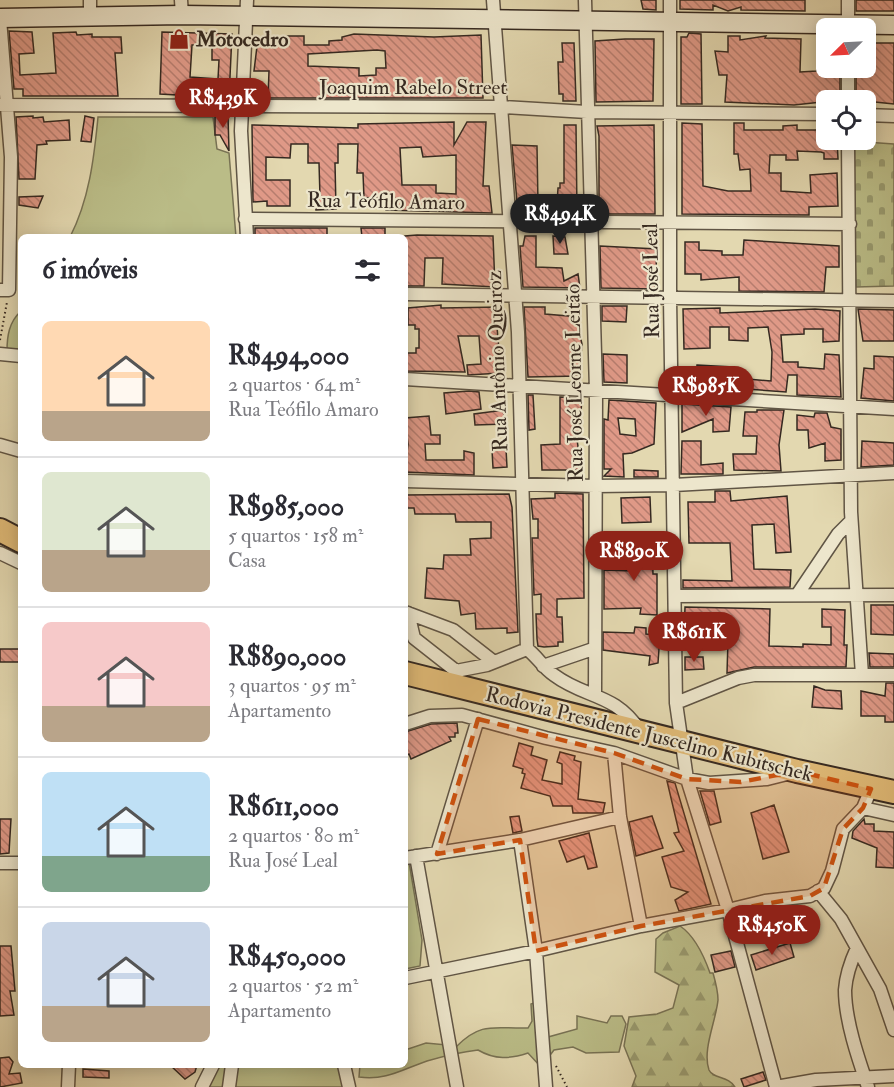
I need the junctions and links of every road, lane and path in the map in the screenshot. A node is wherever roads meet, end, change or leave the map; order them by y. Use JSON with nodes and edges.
{"nodes":[{"id":1,"x":493,"y":0,"type":"edge"},
{"id":2,"x":585,"y":0,"type":"edge"},
{"id":3,"x":670,"y":0,"type":"edge"},
{"id":4,"x":848,"y":0,"type":"edge"},
{"id":5,"x":181,"y":7,"type":"edge"},
{"id":6,"x":247,"y":8,"type":"edge"},
{"id":7,"x":90,"y":9,"type":"edge"},
{"id":8,"x":848,"y":18,"type":"edge"},
{"id":9,"x":0,"y":19,"type":"edge"},
{"id":10,"x":494,"y":20,"type":"junction"},
{"id":11,"x":585,"y":21,"type":"junction"},
{"id":12,"x":670,"y":22,"type":"junction"},
{"id":13,"x":816,"y":26,"type":"edge"},
{"id":14,"x":876,"y":26,"type":"edge"},
{"id":15,"x":894,"y":26,"type":"edge"},
{"id":16,"x":3,"y":105,"type":"edge"},
{"id":17,"x":241,"y":106,"type":"junction"},
{"id":18,"x":502,"y":107,"type":"junction"},
{"id":19,"x":587,"y":111,"type":"junction"},
{"id":20,"x":671,"y":112,"type":"junction"},
{"id":21,"x":816,"y":114,"type":"edge"},
{"id":22,"x":876,"y":115,"type":"edge"},
{"id":23,"x":894,"y":116,"type":"edge"},
{"id":24,"x":848,"y":150,"type":"edge"},
{"id":25,"x":5,"y":213,"type":"edge"},
{"id":26,"x":245,"y":219,"type":"junction"},
{"id":27,"x":509,"y":223,"type":"junction"},
{"id":28,"x":590,"y":223,"type":"junction"},
{"id":29,"x":670,"y":223,"type":"junction"},
{"id":30,"x":850,"y":224,"type":"junction"},
{"id":31,"x":247,"y":234,"type":"edge"},
{"id":32,"x":4,"y":290,"type":"edge"},
{"id":33,"x":408,"y":294,"type":"edge"},
{"id":34,"x":515,"y":295,"type":"junction"},
{"id":35,"x":593,"y":297,"type":"junction"},
{"id":36,"x":670,"y":298,"type":"junction"},
{"id":37,"x":851,"y":300,"type":"junction"},
{"id":38,"x":894,"y":301,"type":"edge"},
{"id":39,"x":0,"y":340,"type":"edge"},
{"id":40,"x":0,"y":354,"type":"edge"},
{"id":41,"x":18,"y":356,"type":"edge"},
{"id":42,"x":408,"y":379,"type":"edge"},
{"id":43,"x":519,"y":387,"type":"junction"},
{"id":44,"x":596,"y":390,"type":"junction"},
{"id":45,"x":673,"y":394,"type":"junction"},
{"id":46,"x":851,"y":407,"type":"junction"},
{"id":47,"x":894,"y":409,"type":"edge"},
{"id":48,"x":0,"y":445,"type":"edge"},
{"id":49,"x":18,"y":450,"type":"edge"},
{"id":50,"x":853,"y":473,"type":"junction"},
{"id":51,"x":894,"y":473,"type":"edge"},
{"id":52,"x":408,"y":481,"type":"edge"},
{"id":53,"x":521,"y":482,"type":"junction"},
{"id":54,"x":674,"y":485,"type":"junction"},
{"id":55,"x":595,"y":486,"type":"junction"},
{"id":56,"x":851,"y":521,"type":"junction"},
{"id":57,"x":0,"y":530,"type":"edge"},
{"id":58,"x":18,"y":539,"type":"edge"},
{"id":59,"x":0,"y":554,"type":"edge"},
{"id":60,"x":18,"y":562,"type":"edge"},
{"id":61,"x":797,"y":595,"type":"junction"},
{"id":62,"x":858,"y":595,"type":"junction"},
{"id":63,"x":894,"y":595,"type":"edge"},
{"id":64,"x":675,"y":596,"type":"junction"},
{"id":65,"x":408,"y":614,"type":"edge"},
{"id":66,"x":408,"y":619,"type":"edge"},
{"id":67,"x":527,"y":649,"type":"junction"},
{"id":68,"x":593,"y":649,"type":"junction"},
{"id":69,"x":494,"y":662,"type":"junction"},
{"id":70,"x":543,"y":666,"type":"junction"},
{"id":71,"x":408,"y":673,"type":"edge"},
{"id":72,"x":862,"y":675,"type":"junction"},
{"id":73,"x":894,"y":675,"type":"edge"},
{"id":74,"x":454,"y":678,"type":"junction"},
{"id":75,"x":595,"y":694,"type":"junction"},
{"id":76,"x":676,"y":703,"type":"junction"},
{"id":77,"x":478,"y":719,"type":"junction"},
{"id":78,"x":408,"y":723,"type":"edge"},
{"id":79,"x":641,"y":732,"type":"junction"},
{"id":80,"x":682,"y":742,"type":"junction"},
{"id":81,"x":614,"y":753,"type":"junction"},
{"id":82,"x":797,"y":771,"type":"junction"},
{"id":83,"x":687,"y":779,"type":"junction"},
{"id":84,"x":894,"y":792,"type":"edge"},
{"id":85,"x":867,"y":799,"type":"junction"},
{"id":86,"x":894,"y":814,"type":"edge"},
{"id":87,"x":620,"y":817,"type":"junction"},
{"id":88,"x":520,"y":840,"type":"junction"},
{"id":89,"x":437,"y":854,"type":"junction"},
{"id":90,"x":410,"y":857,"type":"edge"},
{"id":91,"x":0,"y":862,"type":"edge"},
{"id":92,"x":18,"y":863,"type":"edge"},
{"id":93,"x":818,"y":891,"type":"junction"},
{"id":94,"x":728,"y":910,"type":"junction"},
{"id":95,"x":640,"y":926,"type":"junction"},
{"id":96,"x":857,"y":948,"type":"junction"},
{"id":97,"x":536,"y":951,"type":"junction"},
{"id":98,"x":435,"y":971,"type":"junction"},
{"id":99,"x":408,"y":977,"type":"edge"},
{"id":100,"x":894,"y":1030,"type":"edge"},
{"id":101,"x":69,"y":1068,"type":"edge"},
{"id":102,"x":212,"y":1068,"type":"edge"},
{"id":103,"x":232,"y":1068,"type":"edge"},
{"id":104,"x":345,"y":1068,"type":"edge"},
{"id":105,"x":894,"y":1077,"type":"edge"},
{"id":106,"x":866,"y":1082,"type":"edge"},
{"id":107,"x":68,"y":1087,"type":"edge"},
{"id":108,"x":202,"y":1087,"type":"edge"},
{"id":109,"x":229,"y":1087,"type":"edge"},
{"id":110,"x":349,"y":1087,"type":"edge"},
{"id":111,"x":457,"y":1087,"type":"edge"},
{"id":112,"x":546,"y":1087,"type":"edge"},
{"id":113,"x":776,"y":1087,"type":"edge"}],
"edges":[{"from":1,"to":10,"type":"street","name":"Rua Antônio Queiroz"},
{"from":2,"to":11,"type":"street","name":"Rua José Leorne Leitão"},
{"from":3,"to":12,"type":"street","name":"Rua José Leal"},
{"from":4,"to":8,"type":"street"},
{"from":5,"to":6,"type":"street"},
{"from":5,"to":7,"type":"street"},
{"from":6,"to":10,"type":"street"},
{"from":6,"to":17,"type":"street"},
{"from":7,"to":9,"type":"street"},
{"from":9,"to":16,"type":"street"},
{"from":10,"to":11,"type":"street"},
{"from":10,"to":18,"type":"street","name":"Rua Antônio Queiroz"},
{"from":11,"to":12,"type":"street"},
{"from":11,"to":19,"type":"street","name":"Rua José Leorne Leitão"},
{"from":12,"to":13,"type":"street"},
{"from":12,"to":20,"type":"street","name":"Rua José Leal"},
{"from":14,"to":15,"type":"street"},
{"from":16,"to":17,"type":"street","name":"Joaquim Rabelo Street"},
{"from":16,"to":25,"type":"street"},
{"from":17,"to":18,"type":"street","name":"Joaquim Rabelo Street"},
{"from":17,"to":26,"type":"street"},
{"from":18,"to":19,"type":"street","name":"Joaquim Rabelo Street"},
{"from":18,"to":27,"type":"street","name":"Rua Antônio Queiroz"},
{"from":19,"to":20,"type":"street","name":"Joaquim Rabelo Street"},
{"from":19,"to":28,"type":"street","name":"Rua José Leorne Leitão"},
{"from":20,"to":21,"type":"street","name":"Joaquim Rabelo Street"},
{"from":20,"to":29,"type":"street","name":"Rua José Leal"},
{"from":22,"to":23,"type":"street"},
{"from":24,"to":30,"type":"street"},
{"from":25,"to":32,"type":"street"},
{"from":26,"to":27,"type":"street","name":"Rua Teófilo Amaro"},
{"from":26,"to":31,"type":"street"},
{"from":27,"to":28,"type":"street","name":"Rua Teófilo Amaro"},
{"from":27,"to":34,"type":"street","name":"Rua Antônio Queiroz"},
{"from":28,"to":29,"type":"street","name":"Rua Teófilo Amaro"},
{"from":28,"to":35,"type":"street","name":"Rua José Leorne Leitão"},
{"from":29,"to":30,"type":"street","name":"Rua Teófilo Amaro"},
{"from":29,"to":36,"type":"street","name":"Rua José Leal"},
{"from":30,"to":37,"type":"street"},
{"from":32,"to":39,"type":"path"},
{"from":33,"to":34,"type":"street"},
{"from":34,"to":35,"type":"street"},
{"from":34,"to":43,"type":"street","name":"Rua Antônio Queiroz"},
{"from":35,"to":36,"type":"street"},
{"from":35,"to":44,"type":"street","name":"Rua José Leorne Leitão"},
{"from":36,"to":37,"type":"street"},
{"from":36,"to":45,"type":"street","name":"Rua José Leal"},
{"from":37,"to":38,"type":"street"},
{"from":37,"to":46,"type":"street"},
{"from":40,"to":41,"type":"street"},
{"from":42,"to":43,"type":"street"},
{"from":43,"to":44,"type":"street"},
{"from":43,"to":53,"type":"street","name":"Rua Antônio Queiroz"},
{"from":44,"to":45,"type":"street"},
{"from":44,"to":55,"type":"street","name":"Rua José Leorne Leitão"},
{"from":45,"to":46,"type":"street"},
{"from":45,"to":54,"type":"street","name":"Rua José Leal"},
{"from":46,"to":47,"type":"street"},
{"from":46,"to":50,"type":"street"},
{"from":48,"to":49,"type":"street"},
{"from":50,"to":51,"type":"street"},
{"from":50,"to":54,"type":"street"},
{"from":50,"to":56,"type":"street"},
{"from":52,"to":53,"type":"street"},
{"from":53,"to":55,"type":"street"},
{"from":53,"to":67,"type":"street","name":"Rua Antônio Queiroz"},
{"from":54,"to":55,"type":"street"},
{"from":54,"to":64,"type":"street","name":"Rua José Leal"},
{"from":55,"to":68,"type":"street","name":"Rua José Leorne Leitão"},
{"from":56,"to":61,"type":"street"},
{"from":56,"to":62,"type":"street"},
{"from":57,"to":58,"type":"highway"},
{"from":59,"to":60,"type":"street"},
{"from":61,"to":62,"type":"street"},
{"from":61,"to":64,"type":"street"},
{"from":62,"to":63,"type":"street"},
{"from":62,"to":72,"type":"street"},
{"from":64,"to":76,"type":"street","name":"Rua José Leal"},
{"from":65,"to":69,"type":"street"},
{"from":66,"to":74,"type":"street"},
{"from":67,"to":69,"type":"street"},
{"from":67,"to":70,"type":"street"},
{"from":68,"to":70,"type":"street"},
{"from":68,"to":75,"type":"street","name":"Rua José Leorne Leitão"},
{"from":69,"to":74,"type":"street"},
{"from":70,"to":75,"type":"street"},
{"from":71,"to":74,"type":"highway","name":"Rodovia Presidente Juscelino Kubitschek"},
{"from":72,"to":73,"type":"street"},
{"from":72,"to":76,"type":"street"},
{"from":74,"to":79,"type":"highway","name":"Rodovia Presidente Juscelino Kubitschek"},
{"from":75,"to":79,"type":"street"},
{"from":76,"to":80,"type":"street","name":"Rua José Leal"},
{"from":77,"to":78,"type":"street"},
{"from":77,"to":81,"type":"street"},
{"from":77,"to":89,"type":"street"},
{"from":79,"to":80,"type":"highway","name":"Rodovia Presidente Juscelino Kubitschek"},
{"from":80,"to":82,"type":"highway","name":"Rodovia Presidente Juscelino Kubitschek"},
{"from":80,"to":83,"type":"street","name":"Rua José Leal"},
{"from":81,"to":83,"type":"street"},
{"from":81,"to":87,"type":"street"},
{"from":82,"to":83,"type":"street"},
{"from":82,"to":85,"type":"highway","name":"Rodovia Presidente Juscelino Kubitschek"},
{"from":83,"to":94,"type":"street","name":"Rua José Leal"},
{"from":84,"to":85,"type":"highway","name":"Rodovia Presidente Juscelino Kubitschek"},
{"from":85,"to":86,"type":"street"},
{"from":85,"to":93,"type":"street"},
{"from":87,"to":88,"type":"street"},
{"from":87,"to":95,"type":"street"},
{"from":88,"to":89,"type":"street"},
{"from":88,"to":97,"type":"street"},
{"from":89,"to":90,"type":"street"},
{"from":90,"to":98,"type":"street"},
{"from":91,"to":92,"type":"street"},
{"from":93,"to":94,"type":"street"},
{"from":93,"to":96,"type":"street"},
{"from":94,"to":95,"type":"street"},
{"from":94,"to":113,"type":"street","name":"Rua José Leal"},
{"from":95,"to":97,"type":"street"},
{"from":96,"to":100,"type":"street"},
{"from":96,"to":106,"type":"street"},
{"from":97,"to":98,"type":"street"},
{"from":97,"to":112,"type":"street"},
{"from":98,"to":99,"type":"street"},
{"from":98,"to":111,"type":"street"},
{"from":101,"to":107,"type":"street"},
{"from":102,"to":108,"type":"street"},
{"from":103,"to":109,"type":"street"},
{"from":104,"to":110,"type":"street"},
{"from":105,"to":106,"type":"street"},
{"from":106,"to":113,"type":"street"}]}
